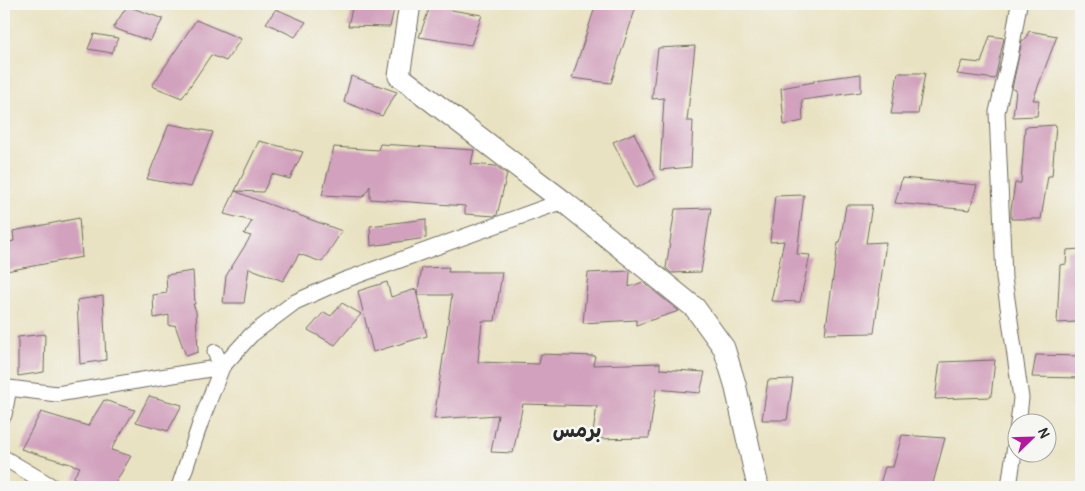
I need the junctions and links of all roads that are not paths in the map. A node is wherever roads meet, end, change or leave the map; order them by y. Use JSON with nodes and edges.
{"nodes":[{"id":1,"x":410,"y":4,"type":"edge"},
{"id":2,"x":1019,"y":4,"type":"edge"},
{"id":3,"x":563,"y":201,"type":"junction"},
{"id":4,"x":215,"y":352,"type":"dead end"},
{"id":5,"x":222,"y":367,"type":"junction"},
{"id":6,"x":7,"y":387,"type":"edge"},
{"id":7,"x":1019,"y":414,"type":"edge"},
{"id":8,"x":4,"y":415,"type":"edge"},
{"id":9,"x":4,"y":458,"type":"edge"},
{"id":10,"x":1012,"y":464,"type":"edge"},
{"id":11,"x":54,"y":487,"type":"edge"},
{"id":12,"x":179,"y":487,"type":"edge"},
{"id":13,"x":758,"y":487,"type":"edge"},
{"id":14,"x":1008,"y":487,"type":"edge"}],
"edges":[{"from":1,"to":3,"type":"street"},
{"from":2,"to":7,"type":"street"},
{"from":3,"to":5,"type":"street"},
{"from":3,"to":13,"type":"street"},
{"from":4,"to":5,"type":"street"},
{"from":5,"to":6,"type":"street"},
{"from":5,"to":12,"type":"street"},
{"from":6,"to":8,"type":"street"},
{"from":9,"to":11,"type":"street"},
{"from":10,"to":14,"type":"street"}]}
